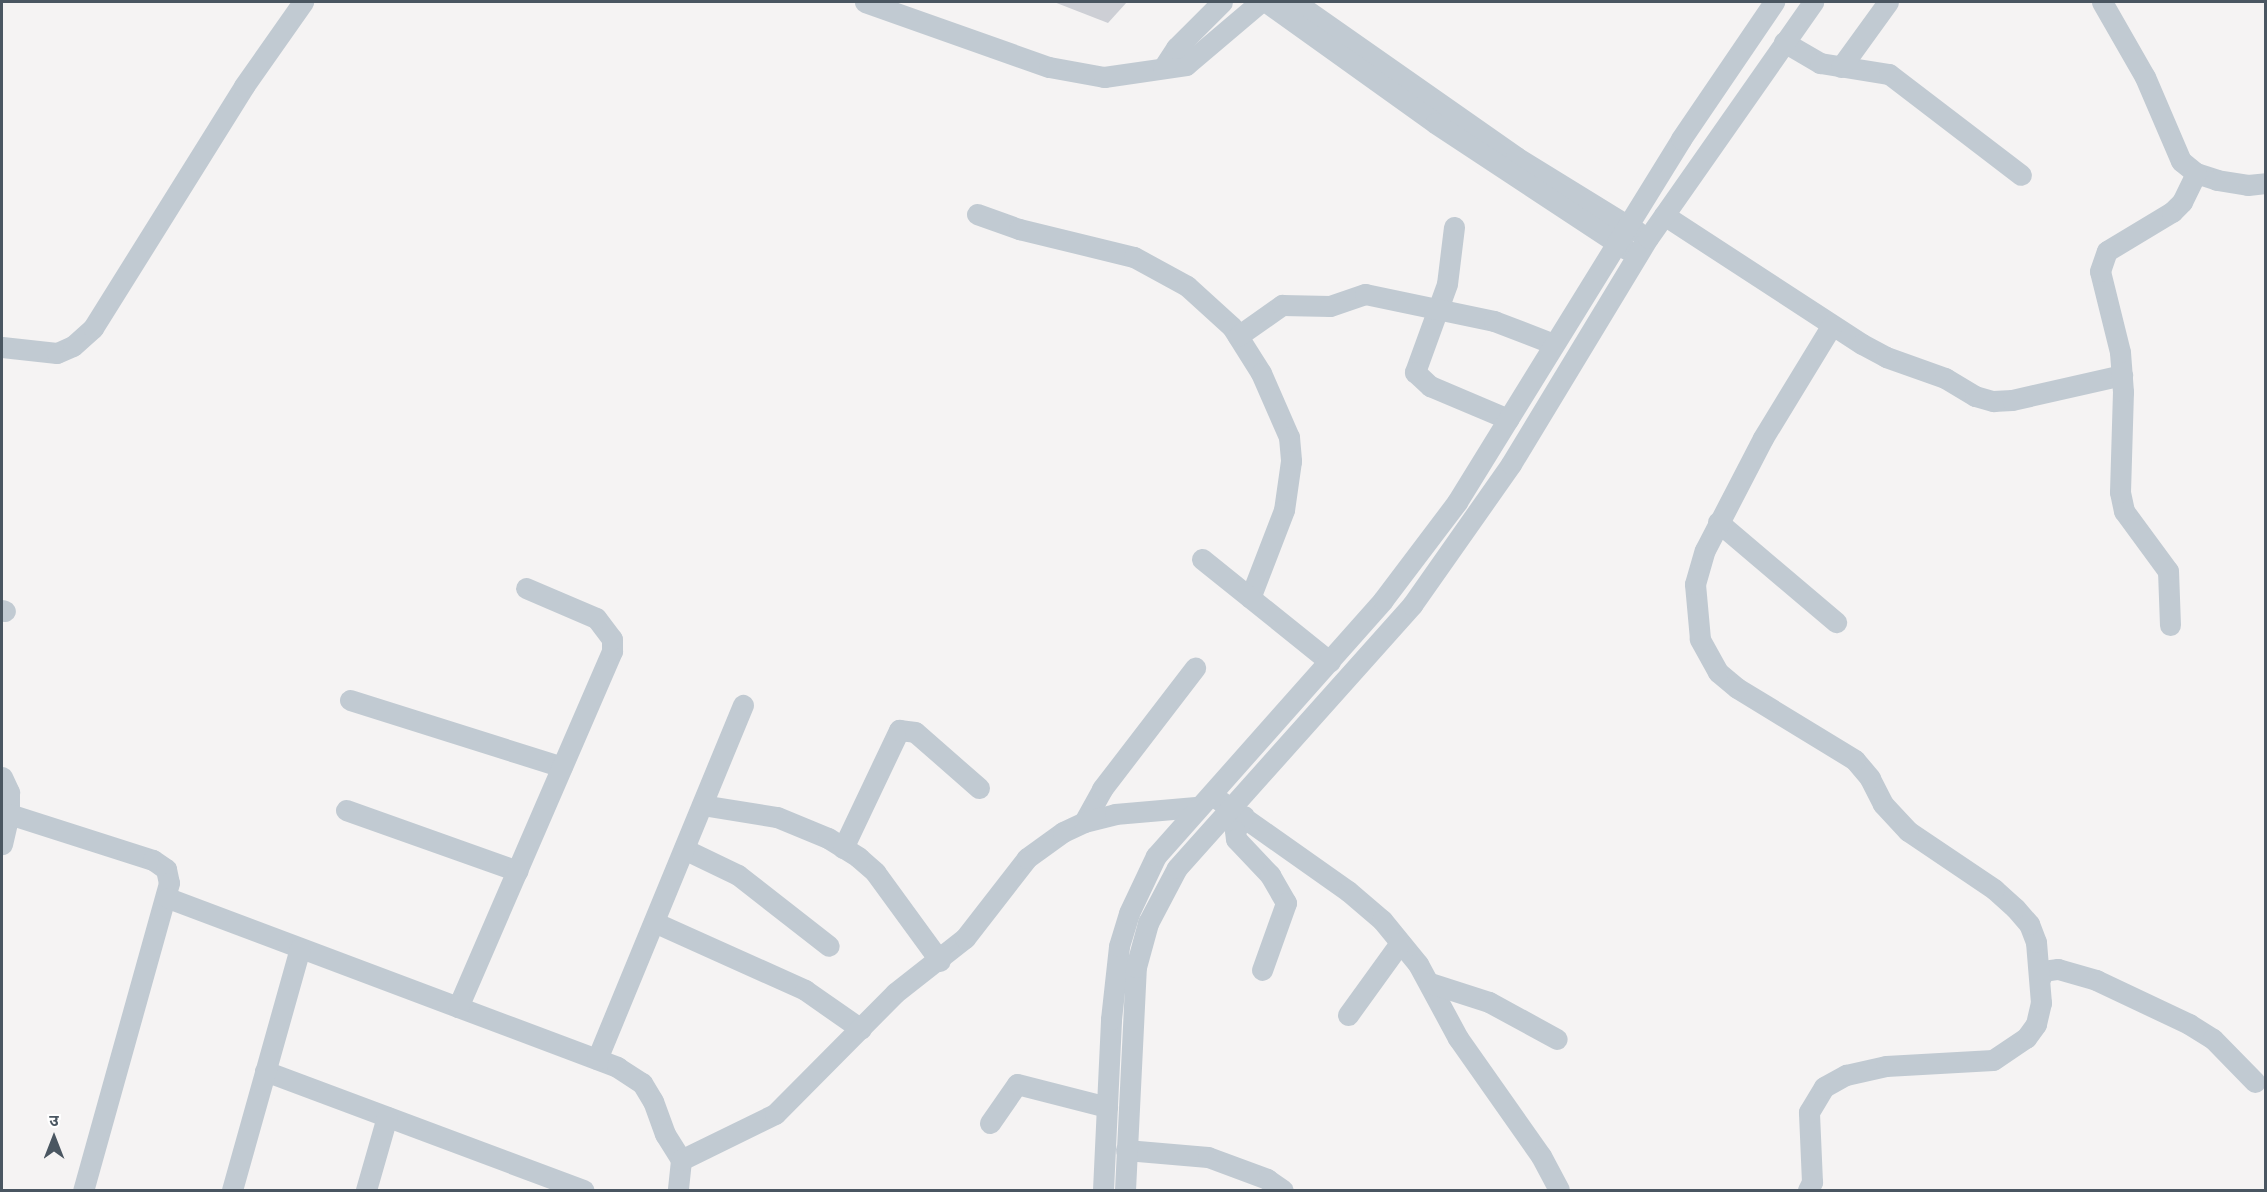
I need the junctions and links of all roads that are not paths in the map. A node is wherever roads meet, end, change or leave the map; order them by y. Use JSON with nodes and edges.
{"nodes":[{"id":1,"x":303,"y":2,"type":"edge"},
{"id":2,"x":865,"y":2,"type":"edge"},
{"id":3,"x":1222,"y":2,"type":"edge"},
{"id":4,"x":1296,"y":2,"type":"edge"},
{"id":5,"x":1774,"y":2,"type":"edge"},
{"id":6,"x":1813,"y":2,"type":"edge"},
{"id":7,"x":1888,"y":2,"type":"edge"},
{"id":8,"x":2102,"y":2,"type":"edge"},
{"id":9,"x":1263,"y":3,"type":"edge"},
{"id":10,"x":1784,"y":42,"type":"junction"},
{"id":11,"x":1841,"y":67,"type":"junction"},
{"id":12,"x":1163,"y":68,"type":"junction"},
{"id":13,"x":2196,"y":172,"type":"junction"},
{"id":14,"x":2021,"y":175,"type":"dead end"},
{"id":15,"x":2265,"y":183,"type":"edge"},
{"id":16,"x":976,"y":214,"type":"dead end"},
{"id":17,"x":1664,"y":215,"type":"junction"},
{"id":18,"x":1454,"y":227,"type":"dead end"},
{"id":19,"x":1622,"y":234,"type":"junction"},
{"id":20,"x":1642,"y":247,"type":"junction"},
{"id":21,"x":1439,"y":311,"type":"junction"},
{"id":22,"x":1832,"y":325,"type":"junction"},
{"id":23,"x":1239,"y":336,"type":"junction"},
{"id":24,"x":1554,"y":344,"type":"junction"},
{"id":25,"x":2,"y":347,"type":"edge"},
{"id":26,"x":2122,"y":375,"type":"junction"},
{"id":27,"x":1508,"y":419,"type":"junction"},
{"id":28,"x":1718,"y":522,"type":"junction"},
{"id":29,"x":1202,"y":559,"type":"dead end"},
{"id":30,"x":526,"y":588,"type":"dead end"},
{"id":31,"x":1250,"y":598,"type":"junction"},
{"id":32,"x":1836,"y":622,"type":"dead end"},
{"id":33,"x":2170,"y":625,"type":"dead end"},
{"id":34,"x":1330,"y":662,"type":"junction"},
{"id":35,"x":1195,"y":668,"type":"dead end"},
{"id":36,"x":350,"y":700,"type":"dead end"},
{"id":37,"x":743,"y":705,"type":"dead end"},
{"id":38,"x":562,"y":767,"type":"junction"},
{"id":39,"x":2,"y":777,"type":"edge"},
{"id":40,"x":979,"y":788,"type":"dead end"},
{"id":41,"x":1202,"y":800,"type":"junction"},
{"id":42,"x":702,"y":805,"type":"junction"},
{"id":43,"x":346,"y":810,"type":"dead end"},
{"id":44,"x":1237,"y":811,"type":"junction"},
{"id":45,"x":9,"y":814,"type":"junction"},
{"id":46,"x":1083,"y":822,"type":"junction"},
{"id":47,"x":2,"y":844,"type":"edge"},
{"id":48,"x":843,"y":848,"type":"junction"},
{"id":49,"x":684,"y":849,"type":"junction"},
{"id":50,"x":517,"y":871,"type":"junction"},
{"id":51,"x":168,"y":898,"type":"junction"},
{"id":52,"x":654,"y":922,"type":"junction"},
{"id":53,"x":1400,"y":943,"type":"junction"},
{"id":54,"x":829,"y":946,"type":"dead end"},
{"id":55,"x":300,"y":948,"type":"junction"},
{"id":56,"x":940,"y":961,"type":"junction"},
{"id":57,"x":1262,"y":970,"type":"dead end"},
{"id":58,"x":2041,"y":977,"type":"junction"},
{"id":59,"x":1430,"y":983,"type":"junction"},
{"id":60,"x":458,"y":1007,"type":"junction"},
{"id":61,"x":1348,"y":1015,"type":"dead end"},
{"id":62,"x":861,"y":1029,"type":"junction"},
{"id":63,"x":1557,"y":1039,"type":"dead end"},
{"id":64,"x":597,"y":1059,"type":"junction"},
{"id":65,"x":265,"y":1071,"type":"junction"},
{"id":66,"x":2255,"y":1083,"type":"dead end"},
{"id":67,"x":1107,"y":1107,"type":"junction"},
{"id":68,"x":387,"y":1117,"type":"junction"},
{"id":69,"x":990,"y":1123,"type":"dead end"},
{"id":70,"x":1126,"y":1150,"type":"junction"},
{"id":71,"x":681,"y":1160,"type":"junction"},
{"id":72,"x":531,"y":1181,"type":"edge"},
{"id":73,"x":83,"y":1191,"type":"edge"},
{"id":74,"x":232,"y":1191,"type":"edge"},
{"id":75,"x":366,"y":1191,"type":"edge"},
{"id":76,"x":584,"y":1191,"type":"edge"},
{"id":77,"x":678,"y":1191,"type":"edge"},
{"id":78,"x":1103,"y":1191,"type":"edge"},
{"id":79,"x":1125,"y":1191,"type":"edge"},
{"id":80,"x":1283,"y":1191,"type":"edge"},
{"id":81,"x":1559,"y":1191,"type":"edge"},
{"id":82,"x":1808,"y":1191,"type":"edge"}],
"edges":[{"from":1,"to":25,"type":"street"},
{"from":2,"to":12,"type":"street"},
{"from":3,"to":12,"type":"street"},
{"from":4,"to":19,"type":"street"},
{"from":5,"to":19,"type":"street"},
{"from":6,"to":10,"type":"street"},
{"from":7,"to":11,"type":"street"},
{"from":8,"to":13,"type":"street"},
{"from":9,"to":12,"type":"street"},
{"from":9,"to":19,"type":"street"},
{"from":10,"to":11,"type":"street"},
{"from":10,"to":17,"type":"street"},
{"from":11,"to":14,"type":"street"},
{"from":13,"to":15,"type":"street"},
{"from":13,"to":26,"type":"street"},
{"from":16,"to":23,"type":"street"},
{"from":17,"to":20,"type":"street"},
{"from":17,"to":22,"type":"street"},
{"from":18,"to":21,"type":"street"},
{"from":19,"to":20,"type":"street"},
{"from":19,"to":24,"type":"street"},
{"from":20,"to":44,"type":"street"},
{"from":21,"to":23,"type":"street"},
{"from":21,"to":24,"type":"street"},
{"from":21,"to":27,"type":"street"},
{"from":22,"to":26,"type":"street"},
{"from":22,"to":28,"type":"street"},
{"from":23,"to":31,"type":"street"},
{"from":24,"to":27,"type":"street"},
{"from":26,"to":33,"type":"street"},
{"from":27,"to":34,"type":"street"},
{"from":28,"to":32,"type":"street"},
{"from":28,"to":58,"type":"street"},
{"from":29,"to":31,"type":"street"},
{"from":30,"to":38,"type":"street"},
{"from":31,"to":34,"type":"street"},
{"from":34,"to":41,"type":"street"},
{"from":35,"to":46,"type":"street"},
{"from":36,"to":38,"type":"street"},
{"from":37,"to":42,"type":"street"},
{"from":38,"to":50,"type":"street"},
{"from":39,"to":45,"type":"street"},
{"from":40,"to":48,"type":"street"},
{"from":41,"to":44,"type":"street"},
{"from":41,"to":46,"type":"street"},
{"from":41,"to":67,"type":"street"},
{"from":42,"to":48,"type":"street"},
{"from":42,"to":49,"type":"street"},
{"from":43,"to":50,"type":"street"},
{"from":44,"to":53,"type":"street"},
{"from":44,"to":57,"type":"street"},
{"from":44,"to":70,"type":"street"},
{"from":45,"to":47,"type":"street"},
{"from":45,"to":51,"type":"street"},
{"from":46,"to":56,"type":"street"},
{"from":48,"to":56,"type":"street"},
{"from":49,"to":52,"type":"street"},
{"from":49,"to":54,"type":"street"},
{"from":50,"to":60,"type":"street"},
{"from":51,"to":55,"type":"street"},
{"from":51,"to":73,"type":"street"},
{"from":52,"to":62,"type":"street"},
{"from":52,"to":64,"type":"street"},
{"from":53,"to":59,"type":"street"},
{"from":53,"to":61,"type":"street"},
{"from":55,"to":60,"type":"street"},
{"from":55,"to":65,"type":"street"},
{"from":56,"to":62,"type":"street"},
{"from":58,"to":66,"type":"street"},
{"from":58,"to":82,"type":"street"},
{"from":59,"to":63,"type":"street"},
{"from":59,"to":81,"type":"street"},
{"from":60,"to":64,"type":"street"},
{"from":62,"to":71,"type":"street"},
{"from":64,"to":71,"type":"street"},
{"from":65,"to":68,"type":"street"},
{"from":65,"to":74,"type":"street"},
{"from":67,"to":69,"type":"street"},
{"from":67,"to":78,"type":"street"},
{"from":68,"to":72,"type":"street"},
{"from":68,"to":75,"type":"street"},
{"from":70,"to":79,"type":"street"},
{"from":70,"to":80,"type":"street"},
{"from":71,"to":77,"type":"street"},
{"from":72,"to":76,"type":"street"}]}
